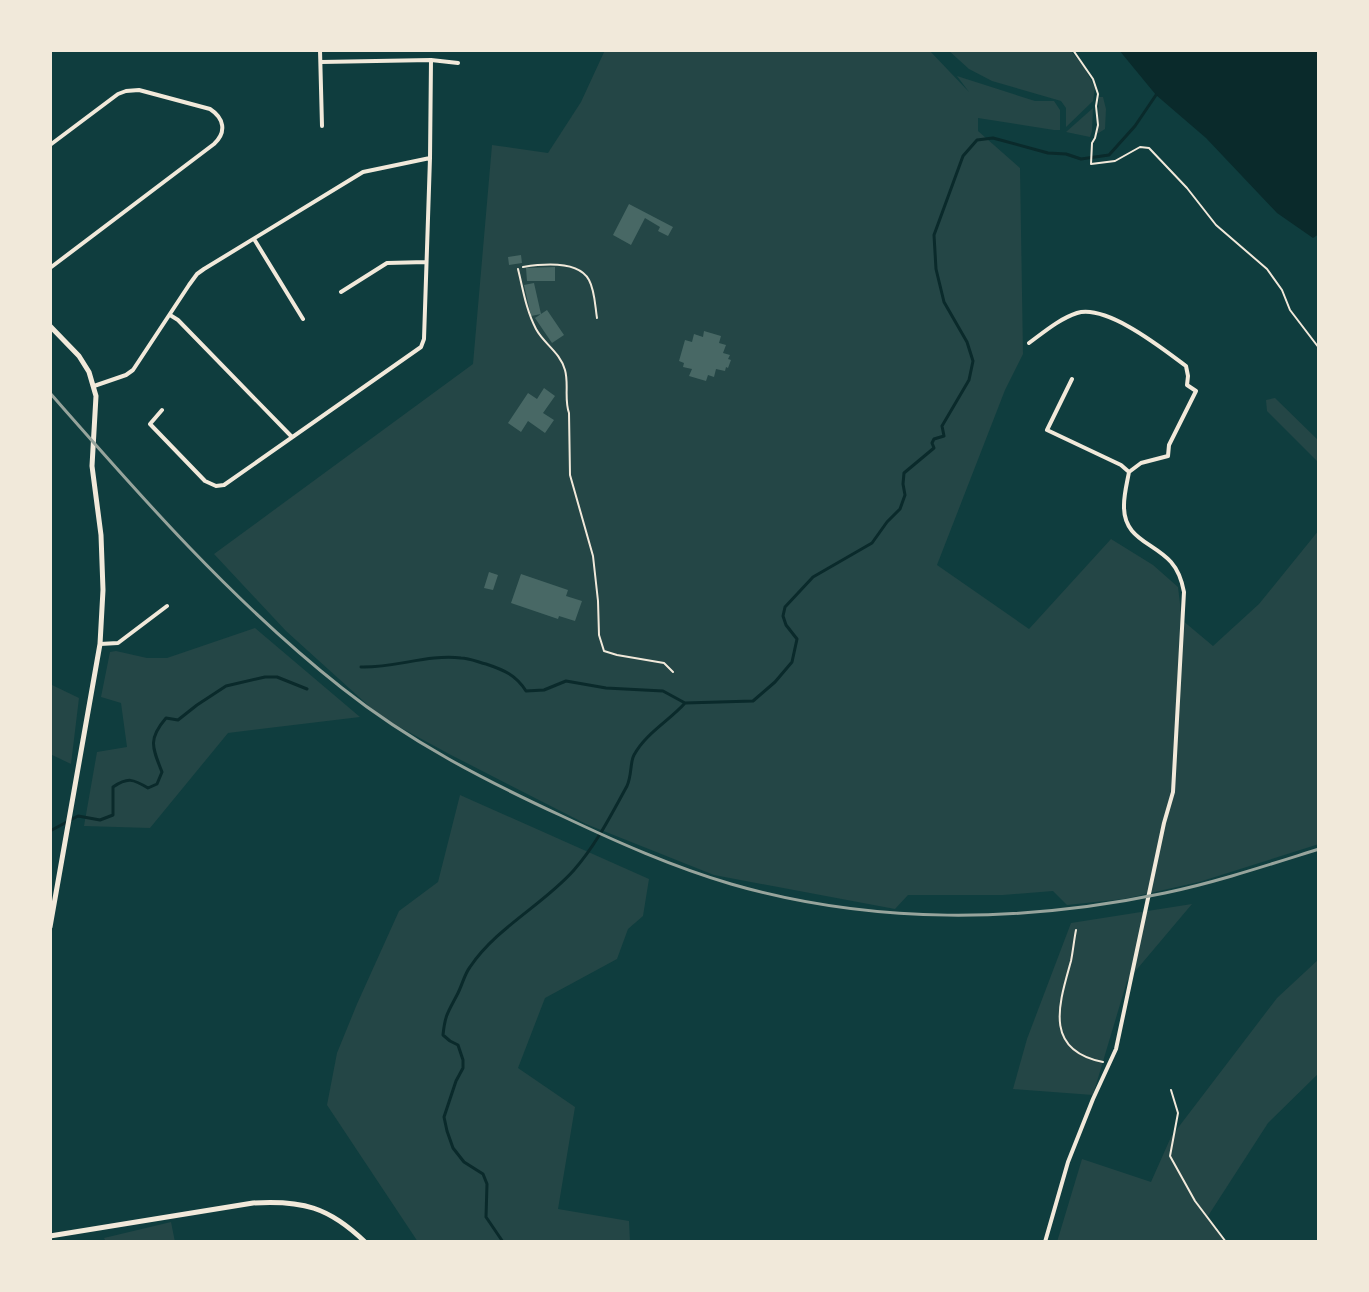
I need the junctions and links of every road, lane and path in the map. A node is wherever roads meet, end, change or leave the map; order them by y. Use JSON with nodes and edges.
{"nodes":[{"id":1,"x":320,"y":50,"type":"edge"},
{"id":2,"x":1073,"y":50,"type":"edge"},
{"id":3,"x":431,"y":60,"type":"junction"},
{"id":4,"x":321,"y":62,"type":"junction"},
{"id":5,"x":458,"y":63,"type":"dead end"},
{"id":6,"x":322,"y":126,"type":"dead end"},
{"id":7,"x":50,"y":145,"type":"edge"},
{"id":8,"x":430,"y":158,"type":"junction"},
{"id":9,"x":254,"y":239,"type":"junction"},
{"id":10,"x":427,"y":262,"type":"junction"},
{"id":11,"x":50,"y":268,"type":"edge"},
{"id":12,"x":518,"y":269,"type":"joint"},
{"id":13,"x":341,"y":292,"type":"dead end"},
{"id":14,"x":170,"y":315,"type":"junction"},
{"id":15,"x":597,"y":318,"type":"dead end"},
{"id":16,"x":303,"y":319,"type":"dead end"},
{"id":17,"x":50,"y":326,"type":"edge"},
{"id":18,"x":1029,"y":343,"type":"dead end"},
{"id":19,"x":1319,"y":348,"type":"edge"},
{"id":20,"x":1072,"y":379,"type":"dead end"},
{"id":21,"x":94,"y":386,"type":"junction"},
{"id":22,"x":162,"y":410,"type":"dead end"},
{"id":23,"x":292,"y":437,"type":"junction"},
{"id":24,"x":1129,"y":472,"type":"junction"},
{"id":25,"x":167,"y":606,"type":"dead end"},
{"id":26,"x":100,"y":644,"type":"junction"},
{"id":27,"x":673,"y":672,"type":"dead end"},
{"id":28,"x":50,"y":927,"type":"edge"},
{"id":29,"x":1076,"y":930,"type":"dead end"},
{"id":30,"x":1111,"y":1064,"type":"junction"},
{"id":31,"x":1171,"y":1090,"type":"dead end"},
{"id":32,"x":50,"y":1236,"type":"edge"},
{"id":33,"x":365,"y":1242,"type":"edge"},
{"id":34,"x":1045,"y":1242,"type":"edge"},
{"id":35,"x":1226,"y":1242,"type":"edge"}],
"edges":[{"from":1,"to":4,"type":"street"},
{"from":2,"to":19,"type":"path"},
{"from":3,"to":4,"type":"street"},
{"from":3,"to":5,"type":"street"},
{"from":3,"to":8,"type":"street"},
{"from":4,"to":6,"type":"street"},
{"from":7,"to":11,"type":"street"},
{"from":8,"to":9,"type":"street"},
{"from":8,"to":10,"type":"street"},
{"from":9,"to":14,"type":"street"},
{"from":9,"to":16,"type":"street"},
{"from":10,"to":13,"type":"street"},
{"from":10,"to":23,"type":"street"},
{"from":12,"to":15,"type":"path"},
{"from":12,"to":27,"type":"lane"},
{"from":14,"to":21,"type":"street"},
{"from":14,"to":23,"type":"street"},
{"from":17,"to":21,"type":"street"},
{"from":18,"to":24,"type":"street"},
{"from":20,"to":24,"type":"street"},
{"from":21,"to":26,"type":"street"},
{"from":22,"to":23,"type":"street"},
{"from":24,"to":30,"type":"street"},
{"from":25,"to":26,"type":"street"},
{"from":26,"to":28,"type":"street"},
{"from":29,"to":30,"type":"path"},
{"from":30,"to":34,"type":"street"},
{"from":31,"to":35,"type":"path"},
{"from":32,"to":33,"type":"street"}]}
